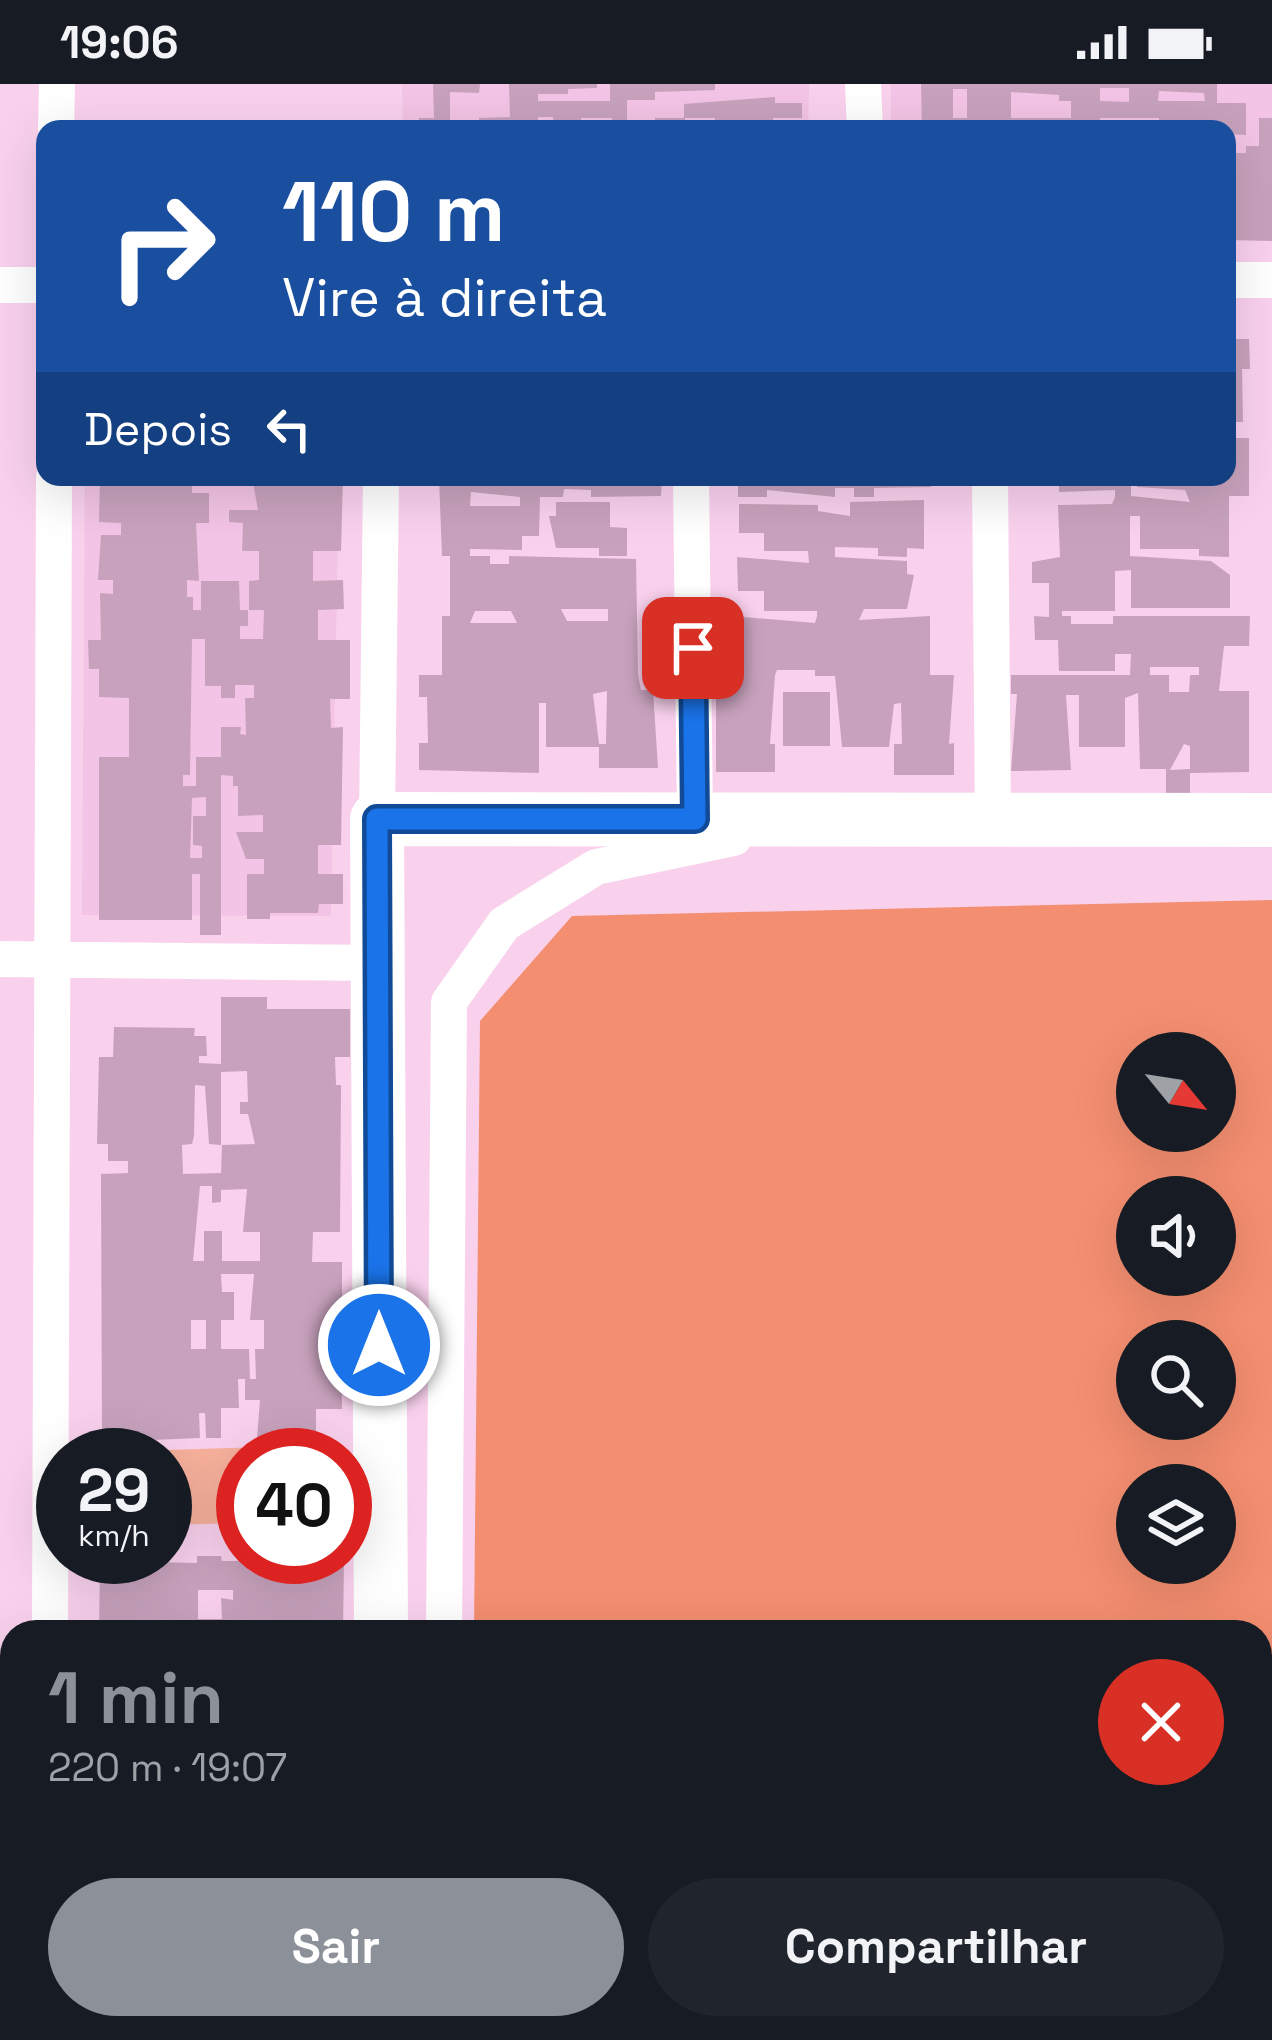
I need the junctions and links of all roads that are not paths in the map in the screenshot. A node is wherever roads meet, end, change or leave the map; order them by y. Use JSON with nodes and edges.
{"nodes":[{"id":1,"x":57,"y":84,"type":"edge"},
{"id":2,"x":862,"y":84,"type":"edge"},
{"id":3,"x":56,"y":120,"type":"edge"},
{"id":4,"x":864,"y":120,"type":"edge"},
{"id":5,"x":1236,"y":280,"type":"edge"},
{"id":6,"x":1272,"y":280,"type":"edge"},
{"id":7,"x":0,"y":285,"type":"edge"},
{"id":8,"x":36,"y":286,"type":"edge"},
{"id":9,"x":54,"y":486,"type":"edge"},
{"id":10,"x":381,"y":486,"type":"edge"},
{"id":11,"x":691,"y":486,"type":"edge"},
{"id":12,"x":990,"y":486,"type":"edge"},
{"id":13,"x":377,"y":819,"type":"junction"},
{"id":14,"x":695,"y":819,"type":"junction"},
{"id":15,"x":993,"y":820,"type":"junction"},
{"id":16,"x":1272,"y":820,"type":"edge"},
{"id":17,"x":1272,"y":844,"type":"edge"},
{"id":18,"x":0,"y":959,"type":"edge"},
{"id":19,"x":51,"y":959,"type":"junction"},
{"id":20,"x":377,"y":963,"type":"junction"},
{"id":21,"x":50,"y":1620,"type":"edge"},
{"id":22,"x":381,"y":1620,"type":"edge"},
{"id":23,"x":444,"y":1620,"type":"edge"}],
"edges":[{"from":1,"to":3,"type":"street"},
{"from":2,"to":4,"type":"street"},
{"from":5,"to":6,"type":"street"},
{"from":7,"to":8,"type":"street"},
{"from":9,"to":19,"type":"street"},
{"from":10,"to":13,"type":"street"},
{"from":11,"to":14,"type":"street"},
{"from":12,"to":15,"type":"street"},
{"from":13,"to":14,"type":"street"},
{"from":13,"to":20,"type":"street"},
{"from":14,"to":15,"type":"street"},
{"from":15,"to":16,"type":"street"},
{"from":17,"to":23,"type":"street"},
{"from":18,"to":19,"type":"street"},
{"from":19,"to":20,"type":"street"},
{"from":19,"to":21,"type":"street"},
{"from":20,"to":22,"type":"street"}]}
